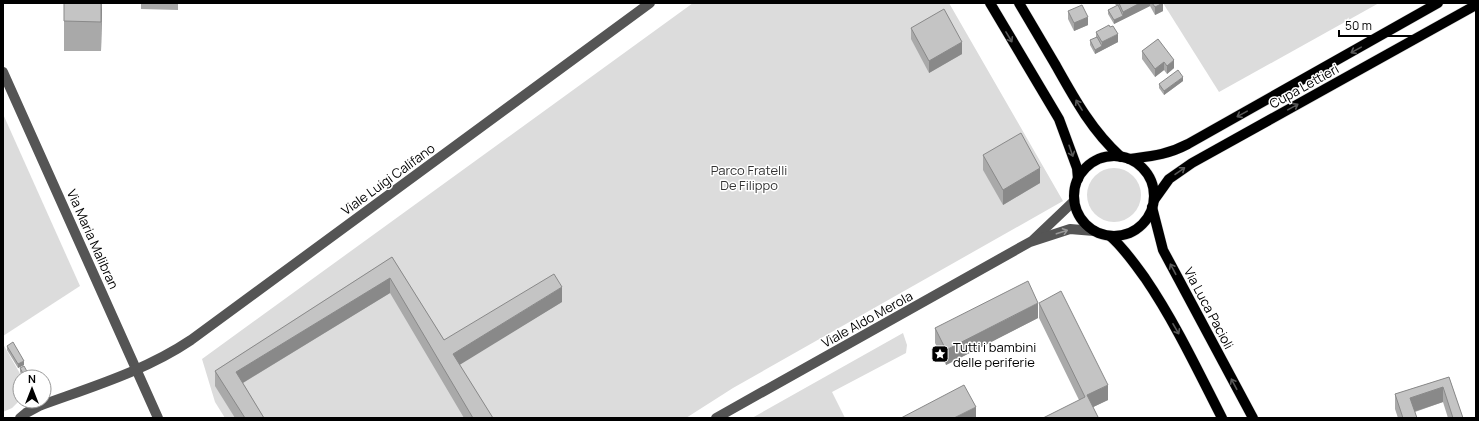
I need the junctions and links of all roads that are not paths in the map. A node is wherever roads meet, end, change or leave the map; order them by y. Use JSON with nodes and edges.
{"nodes":[{"id":1,"x":650,"y":3,"type":"edge"},
{"id":2,"x":990,"y":3,"type":"edge"},
{"id":3,"x":1019,"y":3,"type":"edge"},
{"id":4,"x":1438,"y":3,"type":"edge"},
{"id":5,"x":1476,"y":5,"type":"edge"},
{"id":6,"x":3,"y":72,"type":"edge"},
{"id":7,"x":1125,"y":158,"type":"junction"},
{"id":8,"x":1078,"y":178,"type":"junction"},
{"id":9,"x":1074,"y":201,"type":"junction"},
{"id":10,"x":1153,"y":203,"type":"junction"},
{"id":11,"x":1094,"y":231,"type":"junction"},
{"id":12,"x":1110,"y":236,"type":"junction"},
{"id":13,"x":1030,"y":242,"type":"junction"},
{"id":14,"x":137,"y":369,"type":"junction"},
{"id":15,"x":20,"y":418,"type":"edge"},
{"id":16,"x":158,"y":418,"type":"edge"},
{"id":17,"x":716,"y":418,"type":"edge"},
{"id":18,"x":1222,"y":418,"type":"edge"},
{"id":19,"x":1253,"y":418,"type":"edge"}],
"edges":[{"from":1,"to":14,"type":"street","name":"Viale Luigi Califano"},
{"from":2,"to":8,"type":"main road","one_way":true},
{"from":7,"to":3,"type":"main road","one_way":true},
{"from":4,"to":7,"type":"main road","name":"Cupa Lettieri","one_way":true},
{"from":10,"to":5,"type":"main road","name":"Cupa Lettieri","one_way":true},
{"from":6,"to":14,"type":"street","name":"Via Maria Malibran"},
{"from":7,"to":8,"type":"main road"},
{"from":7,"to":10,"type":"main road"},
{"from":8,"to":9,"type":"main road"},
{"from":9,"to":11,"type":"main road"},
{"from":9,"to":13,"type":"street","name":"Viale Aldo Merola"},
{"from":10,"to":12,"type":"main road"},
{"from":19,"to":10,"type":"main road","name":"Via Luca Pacioli","one_way":true},
{"from":11,"to":12,"type":"main road"},
{"from":13,"to":11,"type":"street","name":"Viale Aldo Merola","one_way":true},
{"from":12,"to":18,"type":"main road","one_way":true},
{"from":13,"to":17,"type":"street","name":"Viale Aldo Merola"},
{"from":14,"to":15,"type":"street","name":"Viale Luigi Califano"},
{"from":14,"to":16,"type":"street","name":"Via Maria Malibran"}]}
